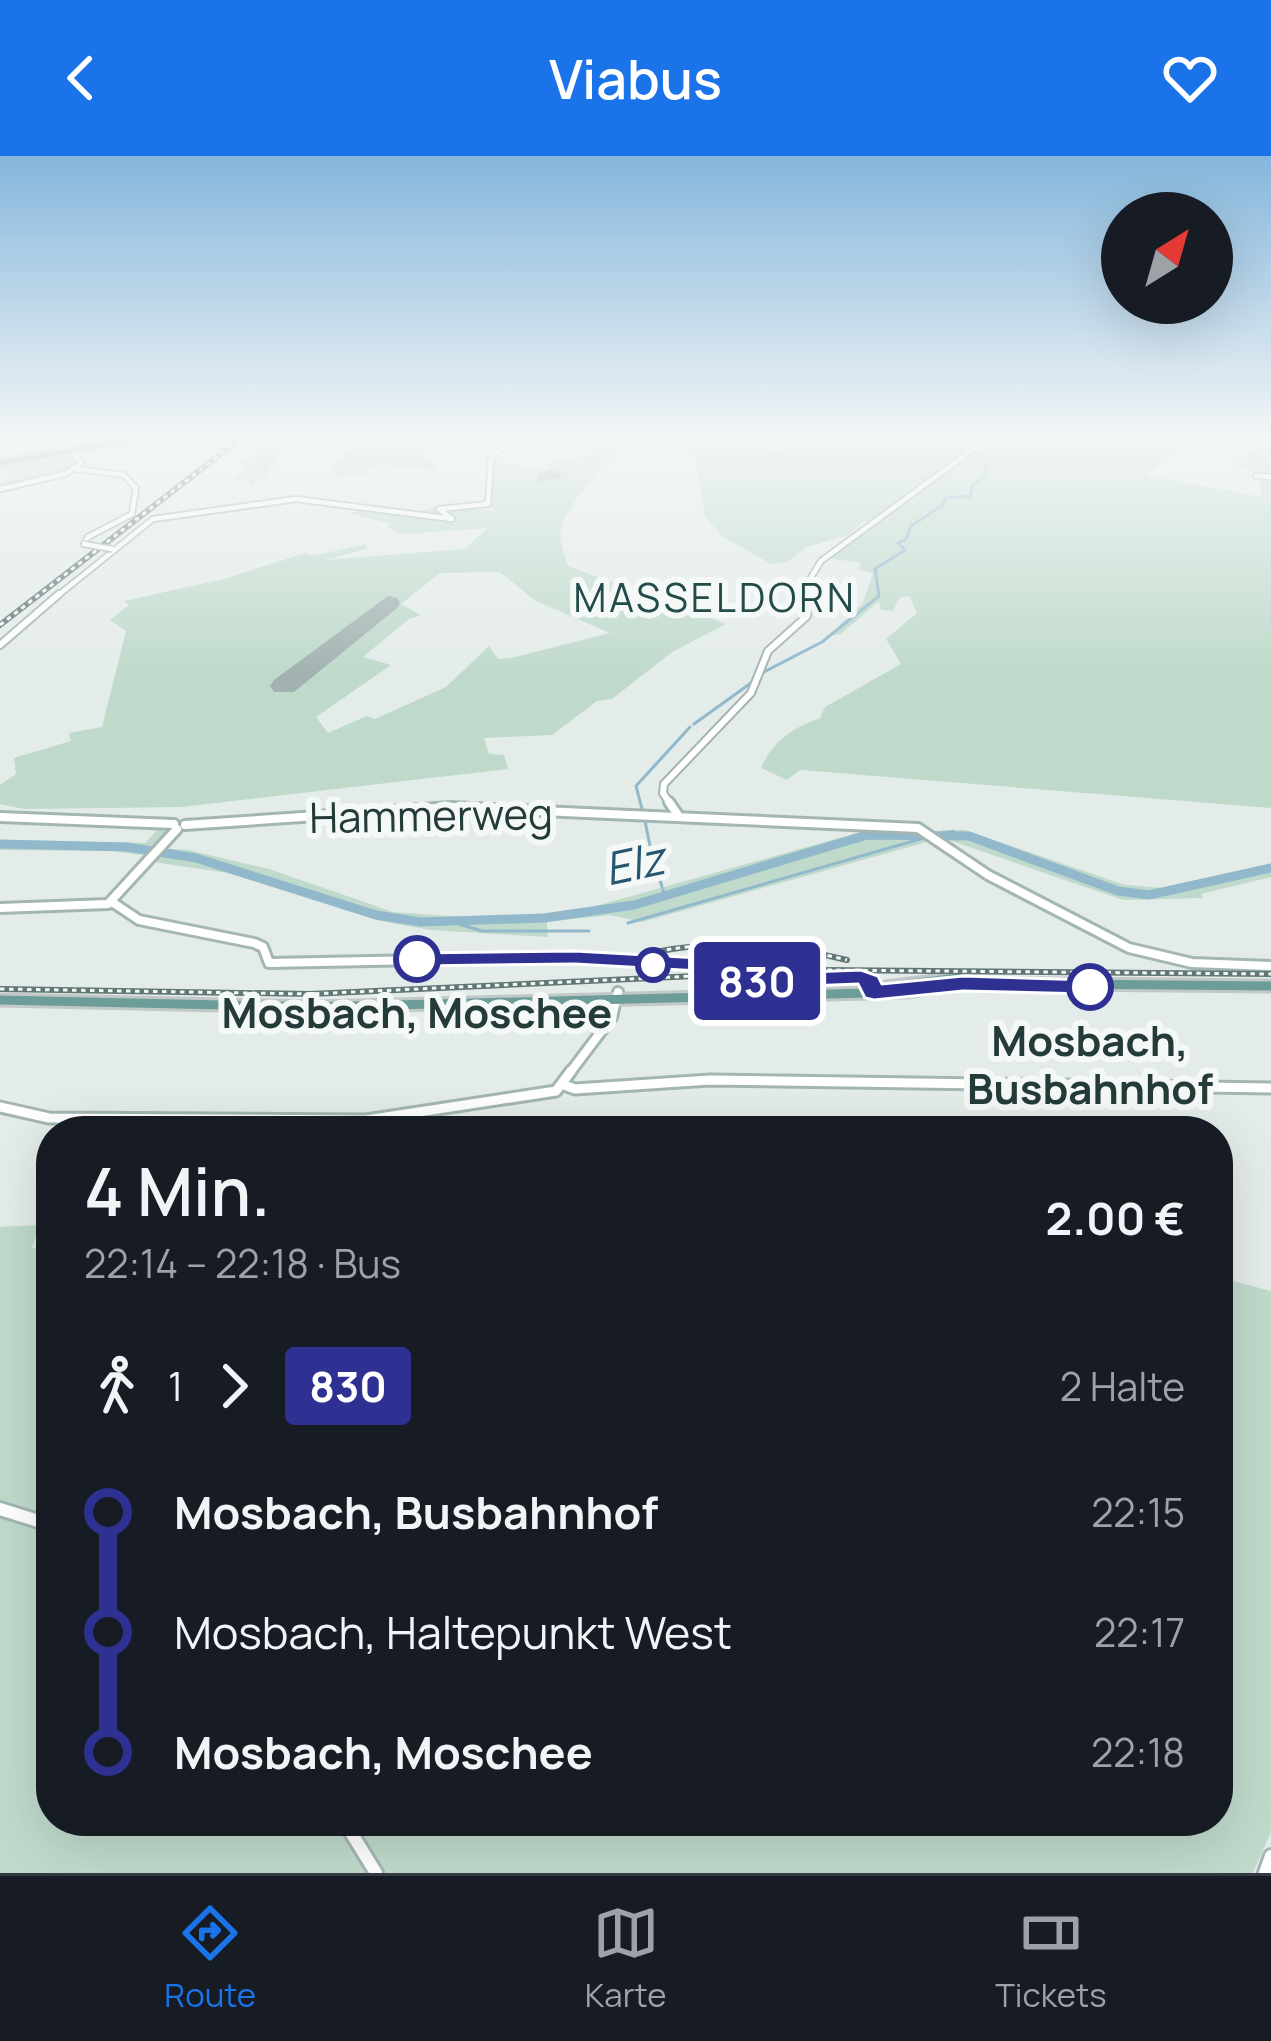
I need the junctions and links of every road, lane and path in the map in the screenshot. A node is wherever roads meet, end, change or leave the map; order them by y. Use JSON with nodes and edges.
{"nodes":[{"id":1,"x":128,"y":516,"type":"edge"},
{"id":2,"x":172,"y":516,"type":"edge"},
{"id":3,"x":426,"y":516,"type":"edge"},
{"id":4,"x":448,"y":516,"type":"edge"},
{"id":5,"x":887,"y":516,"type":"edge"},
{"id":6,"x":114,"y":549,"type":"junction"},
{"id":7,"x":0,"y":646,"type":"edge"},
{"id":8,"x":678,"y":814,"type":"junction"},
{"id":9,"x":0,"y":817,"type":"edge"},
{"id":10,"x":178,"y":826,"type":"junction"},
{"id":11,"x":112,"y":902,"type":"junction"},
{"id":12,"x":0,"y":908,"type":"edge"},
{"id":13,"x":1271,"y":966,"type":"edge"},
{"id":14,"x":1271,"y":984,"type":"edge"},
{"id":15,"x":873,"y":987,"type":"junction"},
{"id":16,"x":618,"y":995,"type":"junction"},
{"id":17,"x":0,"y":1000,"type":"edge"},
{"id":18,"x":564,"y":1085,"type":"junction"},
{"id":19,"x":1271,"y":1088,"type":"edge"},
{"id":20,"x":0,"y":1107,"type":"edge"},
{"id":21,"x":40,"y":1116,"type":"edge"},
{"id":22,"x":392,"y":1116,"type":"edge"},
{"id":23,"x":0,"y":1509,"type":"edge"},
{"id":24,"x":36,"y":1520,"type":"edge"},
{"id":25,"x":353,"y":1836,"type":"edge"},
{"id":26,"x":1271,"y":1856,"type":"edge"},
{"id":27,"x":376,"y":1873,"type":"edge"},
{"id":28,"x":1265,"y":1873,"type":"edge"}],
"edges":[{"from":1,"to":6,"type":"street","bridge":true},
{"from":2,"to":6,"type":"street"},
{"from":3,"to":4,"type":"street"},
{"from":5,"to":8,"type":"street"},
{"from":6,"to":7,"type":"street"},
{"from":8,"to":10,"type":"street","name":"Hammerweg"},
{"from":8,"to":13,"type":"street","name":"Hammerweg"},
{"from":9,"to":10,"type":"street","name":"Hammerweg"},
{"from":10,"to":11,"type":"street"},
{"from":11,"to":12,"type":"street"},
{"from":11,"to":15,"type":"street"},
{"from":14,"to":15,"type":"main road"},
{"from":14,"to":16,"type":"main road"},
{"from":15,"to":16,"type":"main road"},
{"from":16,"to":17,"type":"main road"},
{"from":16,"to":18,"type":"street"},
{"from":18,"to":19,"type":"street"},
{"from":18,"to":22,"type":"street"},
{"from":20,"to":21,"type":"street"},
{"from":23,"to":24,"type":"street"},
{"from":25,"to":27,"type":"street"},
{"from":26,"to":28,"type":"street"}]}
